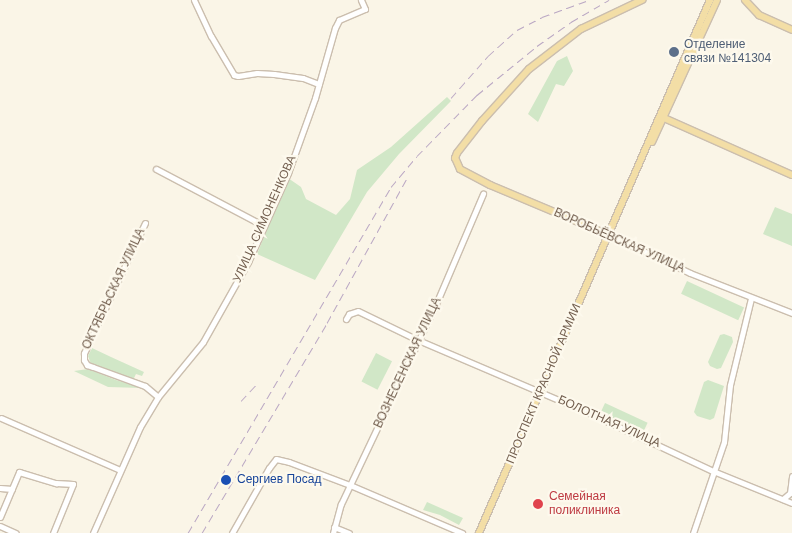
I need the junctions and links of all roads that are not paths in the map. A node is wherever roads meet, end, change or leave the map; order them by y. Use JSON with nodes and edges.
{"nodes":[{"id":1,"x":194,"y":0,"type":"edge"},
{"id":2,"x":361,"y":0,"type":"edge"},
{"id":3,"x":642,"y":0,"type":"edge"},
{"id":4,"x":710,"y":0,"type":"edge"},
{"id":5,"x":717,"y":0,"type":"edge"},
{"id":6,"x":745,"y":0,"type":"edge"},
{"id":7,"x":792,"y":30,"type":"edge"},
{"id":8,"x":319,"y":84,"type":"junction"},
{"id":9,"x":664,"y":118,"type":"junction"},
{"id":10,"x":156,"y":170,"type":"dead end"},
{"id":11,"x":792,"y":175,"type":"edge"},
{"id":12,"x":483,"y":194,"type":"dead end"},
{"id":13,"x":145,"y":223,"type":"dead end"},
{"id":14,"x":264,"y":226,"type":"junction"},
{"id":15,"x":609,"y":235,"type":"junction"},
{"id":16,"x":751,"y":298,"type":"junction"},
{"id":17,"x":792,"y":313,"type":"edge"},
{"id":18,"x":346,"y":319,"type":"dead end"},
{"id":19,"x":418,"y":340,"type":"junction"},
{"id":20,"x":540,"y":392,"type":"junction"},
{"id":21,"x":158,"y":396,"type":"junction"},
{"id":22,"x":1,"y":418,"type":"edge"},
{"id":23,"x":120,"y":470,"type":"junction"},
{"id":24,"x":713,"y":471,"type":"junction"},
{"id":25,"x":792,"y":476,"type":"edge"},
{"id":26,"x":350,"y":485,"type":"junction"},
{"id":27,"x":0,"y":488,"type":"edge"},
{"id":28,"x":12,"y":489,"type":"junction"},
{"id":29,"x":783,"y":499,"type":"junction"},
{"id":30,"x":792,"y":503,"type":"edge"},
{"id":31,"x":0,"y":517,"type":"edge"},
{"id":32,"x":0,"y":526,"type":"edge"},
{"id":33,"x":334,"y":530,"type":"edge"},
{"id":34,"x":16,"y":533,"type":"edge"},
{"id":35,"x":53,"y":533,"type":"edge"},
{"id":36,"x":93,"y":533,"type":"edge"},
{"id":37,"x":232,"y":533,"type":"edge"},
{"id":38,"x":349,"y":533,"type":"edge"},
{"id":39,"x":462,"y":533,"type":"edge"},
{"id":40,"x":479,"y":533,"type":"edge"},
{"id":41,"x":693,"y":533,"type":"edge"}],
"edges":[{"from":1,"to":8,"type":"street"},
{"from":2,"to":8,"type":"street","name":"УЛИЦА СИМОНЕНКОВА"},
{"from":3,"to":15,"type":"main road","name":"ВОРОБЬЁВСКАЯ УЛИЦА"},
{"from":4,"to":15,"type":"main road","name":"ПРОСПЕКТ КРАСНОЙ АРМИИ"},
{"from":5,"to":9,"type":"main road","name":"ПРОСПЕКТ КРАСНОЙ АРМИИ"},
{"from":6,"to":7,"type":"main road"},
{"from":8,"to":14,"type":"street","name":"УЛИЦА СИМОНЕНКОВА"},
{"from":9,"to":11,"type":"main road"},
{"from":9,"to":15,"type":"main road","name":"ПРОСПЕКТ КРАСНОЙ АРМИИ"},
{"from":10,"to":14,"type":"street"},
{"from":12,"to":19,"type":"street","name":"ВОЗНЕСЕНСКАЯ УЛИЦА"},
{"from":13,"to":21,"type":"street","name":"ОКТЯБРЬСКАЯ УЛИЦА"},
{"from":14,"to":21,"type":"street","name":"УЛИЦА СИМОНЕНКОВА"},
{"from":15,"to":16,"type":"street","name":"ВОРОБЬЁВСКАЯ УЛИЦА"},
{"from":15,"to":20,"type":"main road","name":"ПРОСПЕКТ КРАСНОЙ АРМИИ"},
{"from":16,"to":17,"type":"street","name":"ВОРОБЬЁВСКАЯ УЛИЦА"},
{"from":16,"to":24,"type":"street"},
{"from":18,"to":19,"type":"street","name":"БОЛОТНАЯ УЛИЦА"},
{"from":19,"to":20,"type":"street","name":"БОЛОТНАЯ УЛИЦА"},
{"from":19,"to":26,"type":"street","name":"ВОЗНЕСЕНСКАЯ УЛИЦА"},
{"from":20,"to":24,"type":"street","name":"БОЛОТНАЯ УЛИЦА"},
{"from":20,"to":40,"type":"main road","name":"ПРОСПЕКТ КРАСНОЙ АРМИИ"},
{"from":21,"to":23,"type":"street","name":"УЛИЦА СИМОНЕНКОВА"},
{"from":22,"to":23,"type":"street"},
{"from":23,"to":36,"type":"street","name":"УЛИЦА СИМОНЕНКОВА"},
{"from":24,"to":29,"type":"street","name":"БОЛОТНАЯ УЛИЦА"},
{"from":24,"to":41,"type":"street"},
{"from":25,"to":29,"type":"street"},
{"from":26,"to":33,"type":"street","name":"ВОЗНЕСЕНСКАЯ УЛИЦА"},
{"from":26,"to":37,"type":"street"},
{"from":26,"to":39,"type":"street"},
{"from":27,"to":28,"type":"street"},
{"from":28,"to":31,"type":"street"},
{"from":28,"to":35,"type":"street"},
{"from":29,"to":30,"type":"street","name":"БОЛОТНАЯ УЛИЦА"},
{"from":32,"to":34,"type":"street"},
{"from":33,"to":38,"type":"street"}]}
